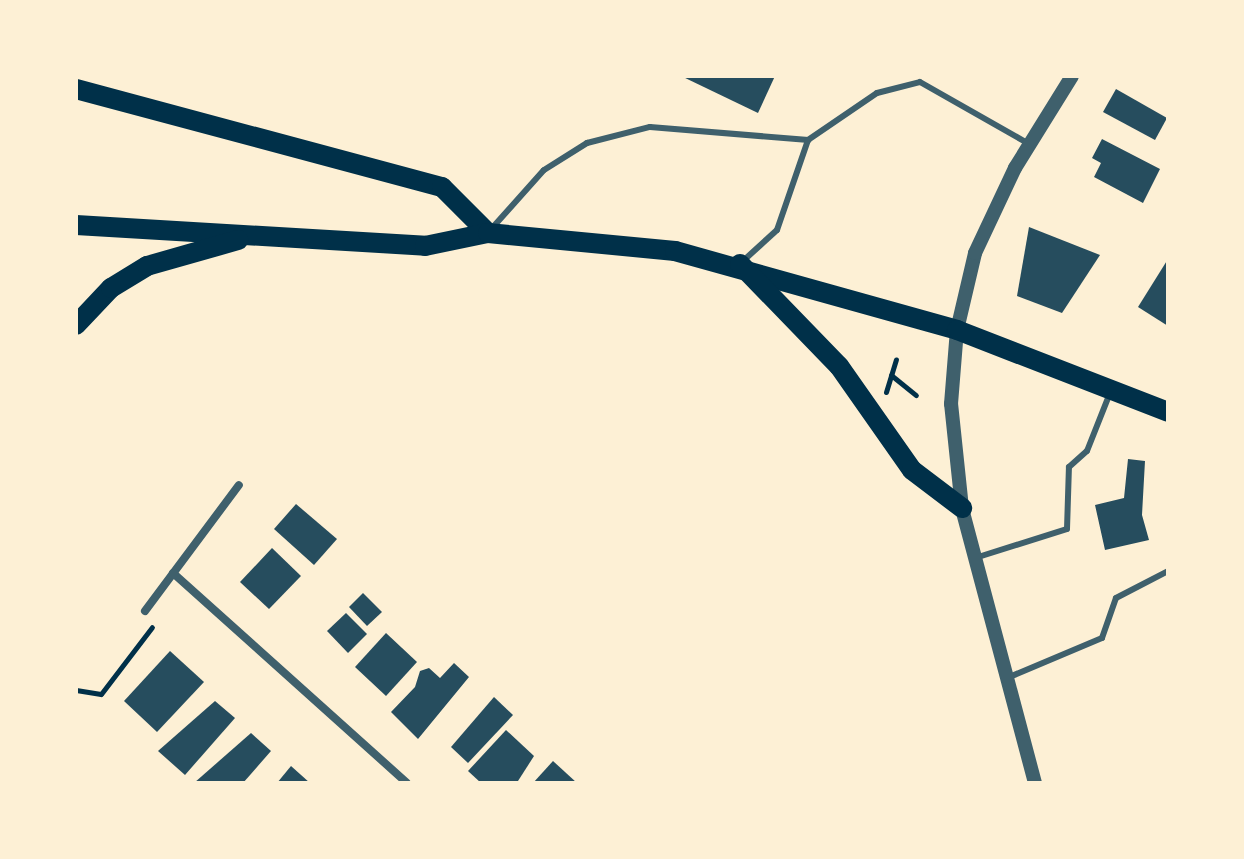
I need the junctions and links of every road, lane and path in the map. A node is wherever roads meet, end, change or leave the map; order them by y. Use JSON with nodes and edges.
{"nodes":[{"id":1,"x":1072,"y":76,"type":"edge"},
{"id":2,"x":76,"y":89,"type":"edge"},
{"id":3,"x":808,"y":140,"type":"junction"},
{"id":4,"x":1029,"y":144,"type":"junction"},
{"id":5,"x":76,"y":225,"type":"edge"},
{"id":6,"x":488,"y":233,"type":"junction"},
{"id":7,"x":266,"y":234,"type":"junction"},
{"id":8,"x":740,"y":264,"type":"junction"},
{"id":9,"x":76,"y":325,"type":"edge"},
{"id":10,"x":957,"y":330,"type":"junction"},
{"id":11,"x":896,"y":360,"type":"dead end"},
{"id":12,"x":891,"y":375,"type":"junction"},
{"id":13,"x":1111,"y":389,"type":"junction"},
{"id":14,"x":886,"y":392,"type":"dead end"},
{"id":15,"x":916,"y":395,"type":"dead end"},
{"id":16,"x":1168,"y":412,"type":"edge"},
{"id":17,"x":239,"y":485,"type":"dead end"},
{"id":18,"x":962,"y":508,"type":"junction"},
{"id":19,"x":975,"y":558,"type":"junction"},
{"id":20,"x":1168,"y":571,"type":"edge"},
{"id":21,"x":173,"y":573,"type":"junction"},
{"id":22,"x":145,"y":611,"type":"dead end"},
{"id":23,"x":155,"y":623,"type":"dead end"},
{"id":24,"x":1007,"y":678,"type":"junction"},
{"id":25,"x":76,"y":690,"type":"edge"},
{"id":26,"x":407,"y":783,"type":"edge"},
{"id":27,"x":1035,"y":783,"type":"edge"}],
"edges":[{"from":1,"to":4,"type":"street"},
{"from":2,"to":6,"type":"main road"},
{"from":3,"to":4,"type":"lane"},
{"from":3,"to":6,"type":"lane"},
{"from":3,"to":8,"type":"lane"},
{"from":4,"to":10,"type":"street"},
{"from":5,"to":7,"type":"main road"},
{"from":6,"to":7,"type":"main road"},
{"from":6,"to":8,"type":"main road"},
{"from":7,"to":9,"type":"main road"},
{"from":8,"to":10,"type":"main road"},
{"from":8,"to":18,"type":"main road"},
{"from":10,"to":13,"type":"main road"},
{"from":10,"to":18,"type":"street"},
{"from":11,"to":12,"type":"path"},
{"from":12,"to":14,"type":"path"},
{"from":12,"to":15,"type":"path"},
{"from":13,"to":16,"type":"main road"},
{"from":13,"to":19,"type":"lane"},
{"from":17,"to":21,"type":"street"},
{"from":18,"to":19,"type":"street"},
{"from":19,"to":24,"type":"street"},
{"from":20,"to":24,"type":"lane"},
{"from":21,"to":22,"type":"street"},
{"from":21,"to":26,"type":"street"},
{"from":23,"to":25,"type":"path"},
{"from":24,"to":27,"type":"street"}]}
